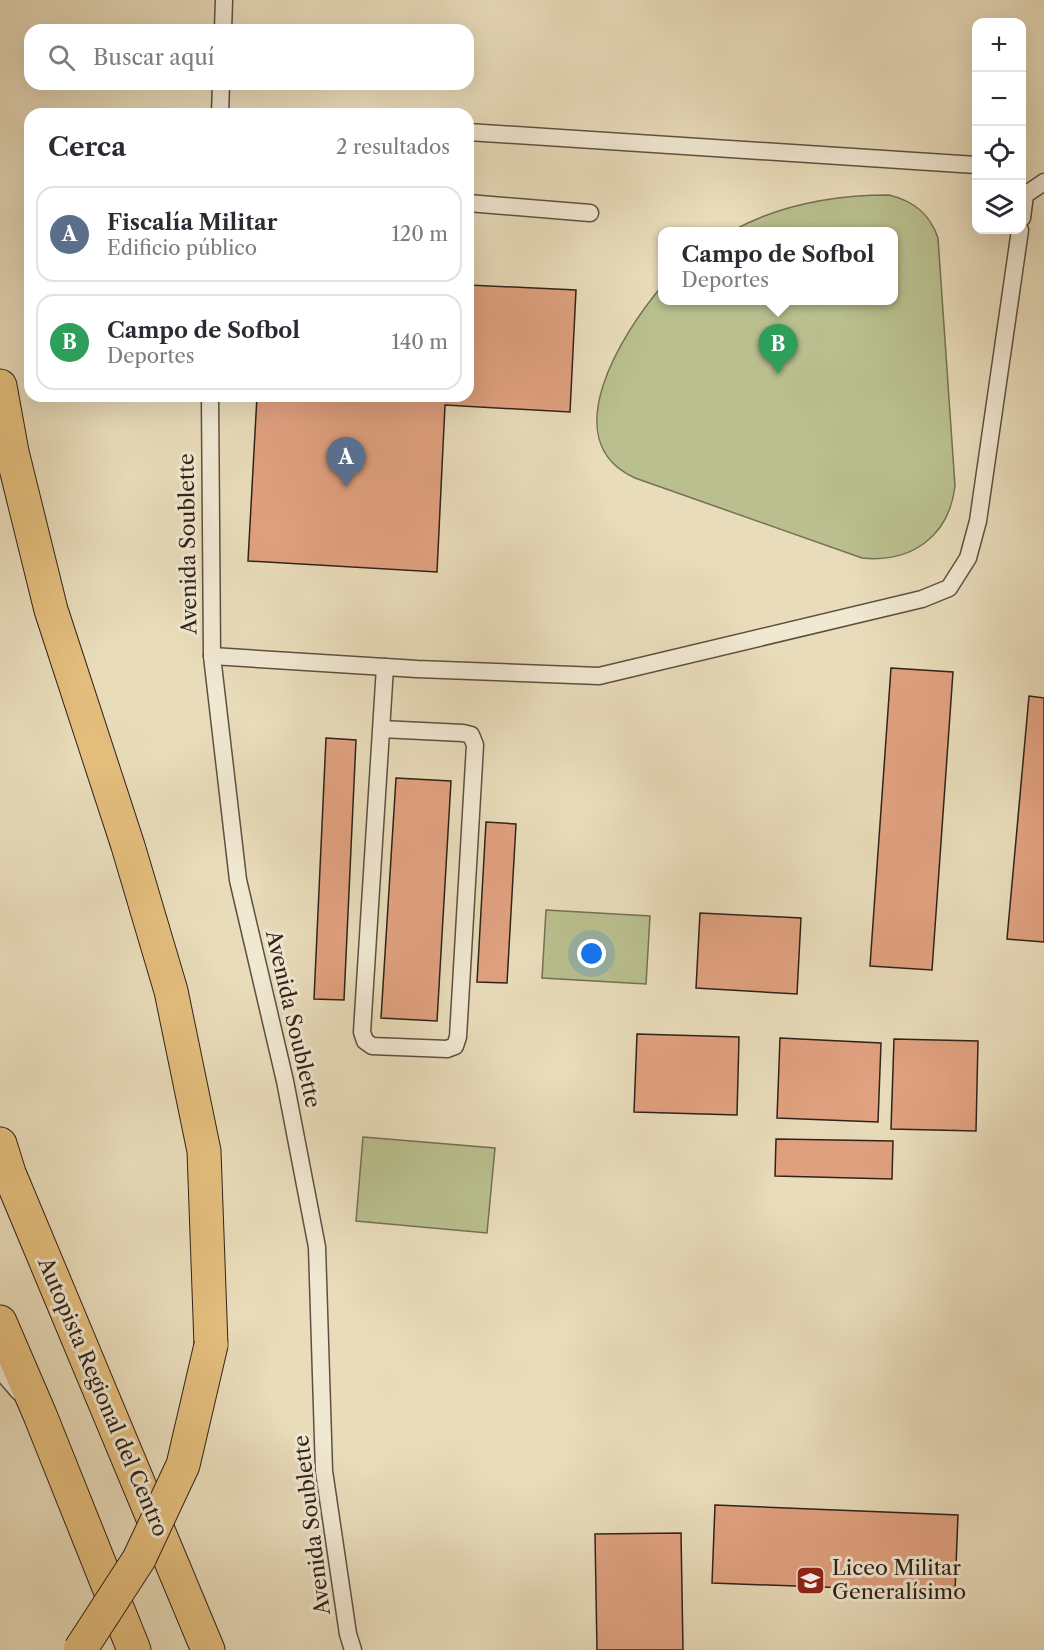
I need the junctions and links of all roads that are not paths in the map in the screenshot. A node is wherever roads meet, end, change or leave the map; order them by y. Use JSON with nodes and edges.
{"nodes":[{"id":1,"x":224,"y":0,"type":"edge"},
{"id":2,"x":223,"y":24,"type":"edge"},
{"id":3,"x":221,"y":90,"type":"edge"},
{"id":4,"x":220,"y":108,"type":"edge"},
{"id":5,"x":474,"y":132,"type":"edge"},
{"id":6,"x":972,"y":165,"type":"edge"},
{"id":7,"x":1044,"y":182,"type":"edge"},
{"id":8,"x":1026,"y":195,"type":"edge"},
{"id":9,"x":474,"y":203,"type":"edge"},
{"id":10,"x":590,"y":213,"type":"dead end"},
{"id":11,"x":1019,"y":234,"type":"edge"},
{"id":12,"x":0,"y":386,"type":"edge"},
{"id":13,"x":210,"y":402,"type":"edge"},
{"id":14,"x":212,"y":656,"type":"junction"},
{"id":15,"x":385,"y":667,"type":"junction"},
{"id":16,"x":381,"y":729,"type":"junction"},
{"id":17,"x":0,"y":1144,"type":"edge"},
{"id":18,"x":0,"y":1322,"type":"edge"},
{"id":19,"x":0,"y":1370,"type":"edge"},
{"id":20,"x":40,"y":1415,"type":"junction"},
{"id":21,"x":80,"y":1650,"type":"edge"},
{"id":22,"x":134,"y":1650,"type":"edge"},
{"id":23,"x":208,"y":1650,"type":"edge"},
{"id":24,"x":353,"y":1650,"type":"edge"}],
"edges":[{"from":1,"to":2,"type":"lane"},
{"from":3,"to":4,"type":"lane"},
{"from":5,"to":6,"type":"lane"},
{"from":7,"to":8,"type":"lane"},
{"from":9,"to":10,"type":"lane"},
{"from":11,"to":15,"type":"lane"},
{"from":12,"to":21,"type":"highway","bridge":true},
{"from":13,"to":14,"type":"lane","name":"Avenida Soublette"},
{"from":14,"to":15,"type":"lane"},
{"from":14,"to":24,"type":"lane","name":"Avenida Soublette"},
{"from":15,"to":16,"type":"lane"},
{"from":16,"to":16,"type":"lane"},
{"from":17,"to":23,"type":"highway","name":"Autopista Regional del Centro"},
{"from":18,"to":20,"type":"highway"},
{"from":19,"to":20,"type":"lane"},
{"from":20,"to":22,"type":"highway"}]}
